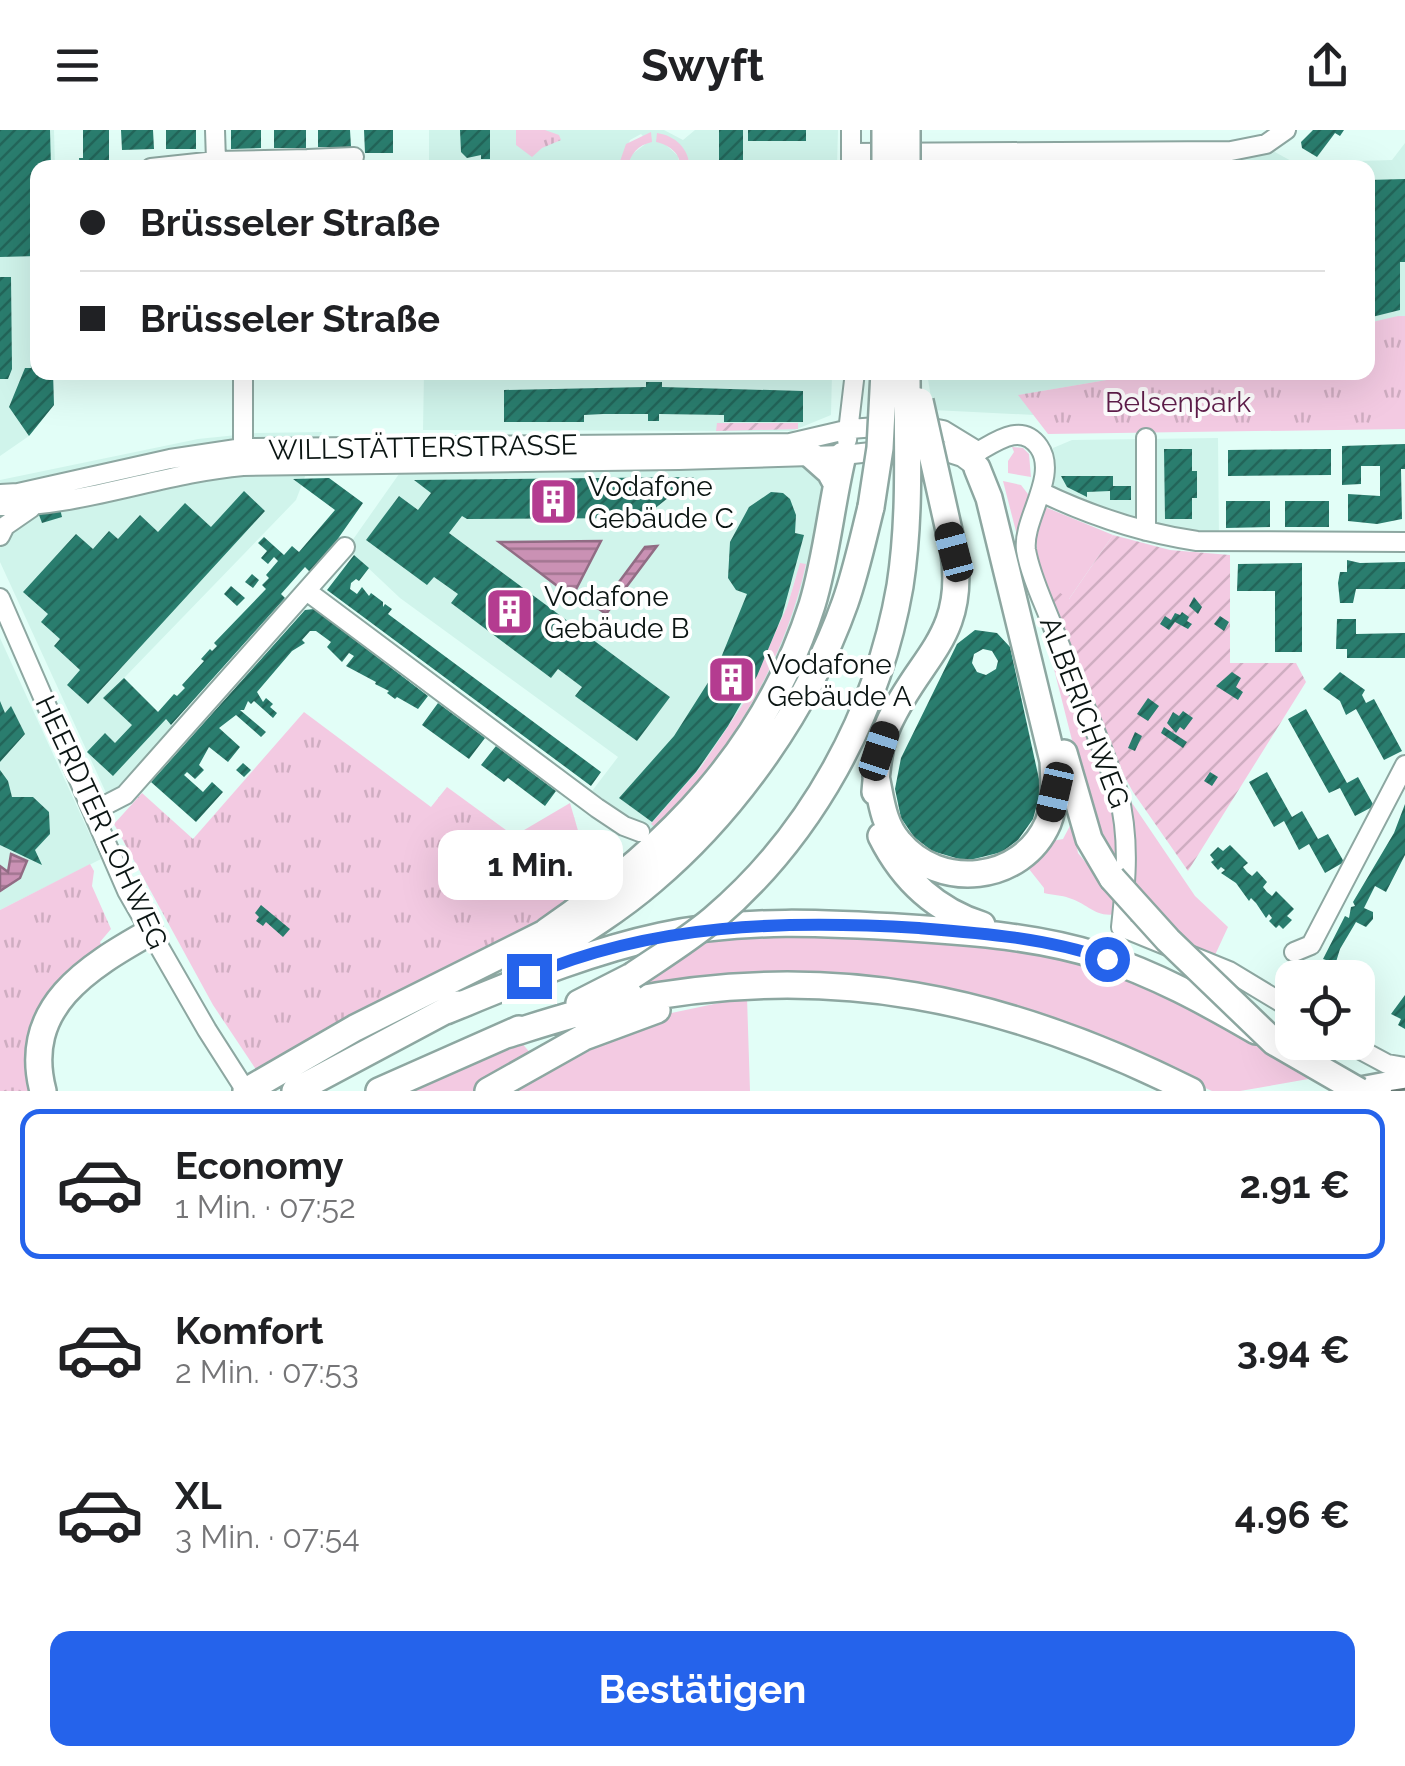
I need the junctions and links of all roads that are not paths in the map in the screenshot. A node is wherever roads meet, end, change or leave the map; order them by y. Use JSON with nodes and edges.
{"nodes":[{"id":1,"x":215,"y":130,"type":"edge"},
{"id":2,"x":851,"y":130,"type":"edge"},
{"id":3,"x":885,"y":130,"type":"edge"},
{"id":4,"x":908,"y":130,"type":"edge"},
{"id":5,"x":1286,"y":130,"type":"edge"},
{"id":6,"x":354,"y":157,"type":"dead end"},
{"id":7,"x":216,"y":160,"type":"edge"},
{"id":8,"x":336,"y":160,"type":"edge"},
{"id":9,"x":851,"y":160,"type":"edge"},
{"id":10,"x":885,"y":160,"type":"edge"},
{"id":11,"x":908,"y":160,"type":"edge"},
{"id":12,"x":243,"y":380,"type":"edge"},
{"id":13,"x":854,"y":380,"type":"edge"},
{"id":14,"x":858,"y":380,"type":"edge"},
{"id":15,"x":884,"y":380,"type":"edge"},
{"id":16,"x":907,"y":380,"type":"edge"},
{"id":17,"x":918,"y":380,"type":"edge"},
{"id":18,"x":899,"y":425,"type":"junction"},
{"id":19,"x":850,"y":428,"type":"junction"},
{"id":20,"x":1146,"y":438,"type":"dead end"},
{"id":21,"x":874,"y":452,"type":"junction"},
{"id":22,"x":844,"y":455,"type":"junction"},
{"id":23,"x":812,"y":456,"type":"junction"},
{"id":24,"x":243,"y":457,"type":"junction"},
{"id":25,"x":972,"y":459,"type":"junction"},
{"id":26,"x":836,"y":484,"type":"junction"},
{"id":27,"x":1041,"y":492,"type":"junction"},
{"id":28,"x":0,"y":494,"type":"edge"},
{"id":29,"x":36,"y":505,"type":"junction"},
{"id":30,"x":0,"y":506,"type":"edge"},
{"id":31,"x":1146,"y":532,"type":"junction"},
{"id":32,"x":0,"y":536,"type":"edge"},
{"id":33,"x":1405,"y":542,"type":"edge"},
{"id":34,"x":344,"y":548,"type":"dead end"},
{"id":35,"x":308,"y":592,"type":"junction"},
{"id":36,"x":0,"y":598,"type":"edge"},
{"id":37,"x":1405,"y":766,"type":"edge"},
{"id":38,"x":876,"y":776,"type":"junction"},
{"id":39,"x":94,"y":811,"type":"junction"},
{"id":40,"x":640,"y":832,"type":"dead end"},
{"id":41,"x":654,"y":880,"type":"junction"},
{"id":42,"x":547,"y":931,"type":"junction"},
{"id":43,"x":154,"y":939,"type":"junction"},
{"id":44,"x":1045,"y":942,"type":"junction"},
{"id":45,"x":1294,"y":952,"type":"dead end"},
{"id":46,"x":785,"y":984,"type":"junction"},
{"id":47,"x":1275,"y":999,"type":"edge"},
{"id":48,"x":446,"y":1011,"type":"junction"},
{"id":49,"x":506,"y":1035,"type":"junction"},
{"id":50,"x":1274,"y":1042,"type":"junction"},
{"id":51,"x":1374,"y":1060,"type":"edge"},
{"id":52,"x":1398,"y":1075,"type":"edge"},
{"id":53,"x":43,"y":1091,"type":"edge"},
{"id":54,"x":60,"y":1091,"type":"edge"},
{"id":55,"x":246,"y":1091,"type":"edge"},
{"id":56,"x":296,"y":1091,"type":"edge"},
{"id":57,"x":378,"y":1091,"type":"edge"},
{"id":58,"x":488,"y":1091,"type":"edge"},
{"id":59,"x":1191,"y":1091,"type":"edge"},
{"id":60,"x":1340,"y":1091,"type":"edge"},
{"id":61,"x":1358,"y":1091,"type":"edge"}],
"edges":[{"from":1,"to":7,"type":"street"},
{"from":2,"to":9,"type":"street"},
{"from":3,"to":10,"type":"highway","bridge":true},
{"from":4,"to":11,"type":"highway","bridge":true},
{"from":5,"to":9,"type":"street"},
{"from":6,"to":8,"type":"street"},
{"from":12,"to":24,"type":"street"},
{"from":13,"to":19,"type":"street"},
{"from":14,"to":18,"type":"street"},
{"from":15,"to":41,"type":"highway","bridge":true},
{"from":16,"to":49,"type":"highway","bridge":true},
{"from":17,"to":38,"type":"highway","bridge":true},
{"from":18,"to":19,"type":"street","name":"WILLSTÄTTERSTRASSE"},
{"from":18,"to":25,"type":"street","name":"WILLSTÄTTERSTRASSE"},
{"from":19,"to":21,"type":"street"},
{"from":19,"to":22,"type":"street"},
{"from":19,"to":23,"type":"street"},
{"from":19,"to":24,"type":"street","name":"WILLSTÄTTERSTRASSE"},
{"from":20,"to":31,"type":"street"},
{"from":21,"to":22,"type":"street","name":"WILLSTÄTTERSTRASSE"},
{"from":21,"to":25,"type":"street","name":"WILLSTÄTTERSTRASSE"},
{"from":22,"to":23,"type":"street","name":"WILLSTÄTTERSTRASSE"},
{"from":22,"to":26,"type":"highway"},
{"from":23,"to":24,"type":"street","name":"WILLSTÄTTERSTRASSE"},
{"from":23,"to":26,"type":"highway"},
{"from":24,"to":28,"type":"street","name":"WILLSTÄTTERSTRASSE"},
{"from":24,"to":29,"type":"street","name":"WILLSTÄTTERSTRASSE"},
{"from":25,"to":27,"type":"street"},
{"from":25,"to":38,"type":"highway"},
{"from":25,"to":50,"type":"highway","bridge":true},
{"from":26,"to":42,"type":"highway"},
{"from":27,"to":31,"type":"street"},
{"from":27,"to":47,"type":"street","name":"ALBERICHWEG"},
{"from":29,"to":30,"type":"street","name":"WILLSTÄTTERSTRASSE"},
{"from":29,"to":32,"type":"street","name":"WILLSTÄTTERSTRASSE"},
{"from":31,"to":33,"type":"street"},
{"from":34,"to":35,"type":"street"},
{"from":35,"to":39,"type":"street"},
{"from":35,"to":40,"type":"street"},
{"from":36,"to":39,"type":"street","name":"HEERDTER LOHWEG"},
{"from":37,"to":45,"type":"street"},
{"from":38,"to":44,"type":"highway"},
{"from":39,"to":43,"type":"street","name":"HEERDTER LOHWEG"},
{"from":41,"to":42,"type":"highway"},
{"from":41,"to":48,"type":"highway"},
{"from":42,"to":55,"type":"highway"},
{"from":43,"to":53,"type":"highway"},
{"from":43,"to":54,"type":"highway"},
{"from":43,"to":55,"type":"street","name":"HEERDTER LOHWEG"},
{"from":44,"to":48,"type":"highway"},
{"from":44,"to":50,"type":"highway","bridge":true},
{"from":46,"to":49,"type":"highway"},
{"from":46,"to":58,"type":"highway"},
{"from":46,"to":59,"type":"highway"},
{"from":48,"to":56,"type":"highway"},
{"from":49,"to":57,"type":"highway"},
{"from":50,"to":61,"type":"highway","bridge":true},
{"from":51,"to":52,"type":"street"},
{"from":52,"to":60,"type":"main road"}]}
